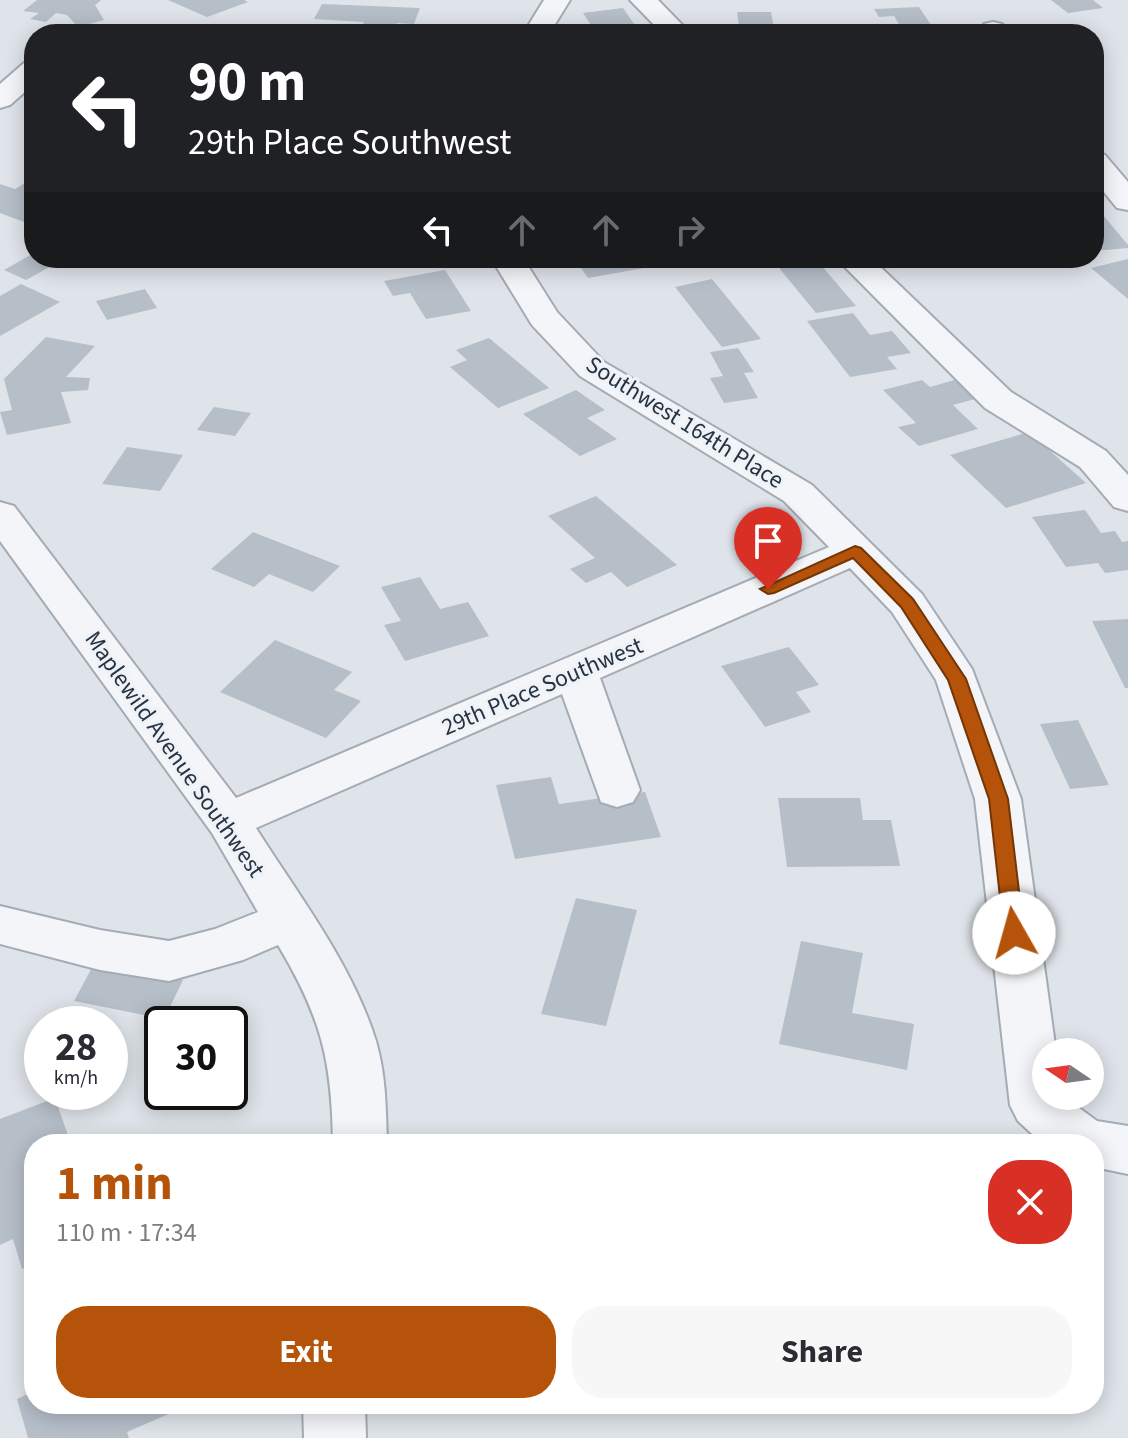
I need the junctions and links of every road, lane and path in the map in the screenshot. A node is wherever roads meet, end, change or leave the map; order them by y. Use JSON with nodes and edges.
{"nodes":[{"id":1,"x":557,"y":0,"type":"edge"},
{"id":2,"x":643,"y":0,"type":"edge"},
{"id":3,"x":542,"y":24,"type":"edge"},
{"id":4,"x":668,"y":24,"type":"edge"},
{"id":5,"x":24,"y":78,"type":"edge"},
{"id":6,"x":0,"y":99,"type":"edge"},
{"id":7,"x":1104,"y":173,"type":"edge"},
{"id":8,"x":1128,"y":201,"type":"edge"},
{"id":9,"x":513,"y":268,"type":"edge"},
{"id":10,"x":862,"y":268,"type":"edge"},
{"id":11,"x":1128,"y":499,"type":"edge"},
{"id":12,"x":0,"y":514,"type":"edge"},
{"id":13,"x":855,"y":551,"type":"junction"},
{"id":14,"x":576,"y":671,"type":"junction"},
{"id":15,"x":617,"y":790,"type":"dead end"},
{"id":16,"x":228,"y":821,"type":"junction"},
{"id":17,"x":288,"y":920,"type":"junction"},
{"id":18,"x":0,"y":925,"type":"edge"},
{"id":19,"x":360,"y":1134,"type":"edge"},
{"id":20,"x":1068,"y":1134,"type":"edge"},
{"id":21,"x":1104,"y":1147,"type":"edge"},
{"id":22,"x":1128,"y":1150,"type":"edge"},
{"id":23,"x":334,"y":1414,"type":"edge"},
{"id":24,"x":335,"y":1438,"type":"edge"}],
"edges":[{"from":1,"to":3,"type":"street"},
{"from":2,"to":4,"type":"street"},
{"from":5,"to":6,"type":"street"},
{"from":7,"to":8,"type":"street"},
{"from":9,"to":13,"type":"street","name":"Southwest 164th Place"},
{"from":10,"to":11,"type":"street"},
{"from":12,"to":16,"type":"street","name":"Maplewild Avenue Southwest"},
{"from":13,"to":14,"type":"street","name":"29th Place Southwest"},
{"from":13,"to":20,"type":"street","name":"Southwest 164th Place"},
{"from":14,"to":15,"type":"street"},
{"from":14,"to":16,"type":"street","name":"29th Place Southwest"},
{"from":16,"to":17,"type":"street","name":"Maplewild Avenue Southwest"},
{"from":17,"to":18,"type":"street"},
{"from":17,"to":19,"type":"street","name":"Maplewild Avenue Southwest"},
{"from":21,"to":22,"type":"street","name":"Southwest 164th Place"},
{"from":23,"to":24,"type":"street"}]}
